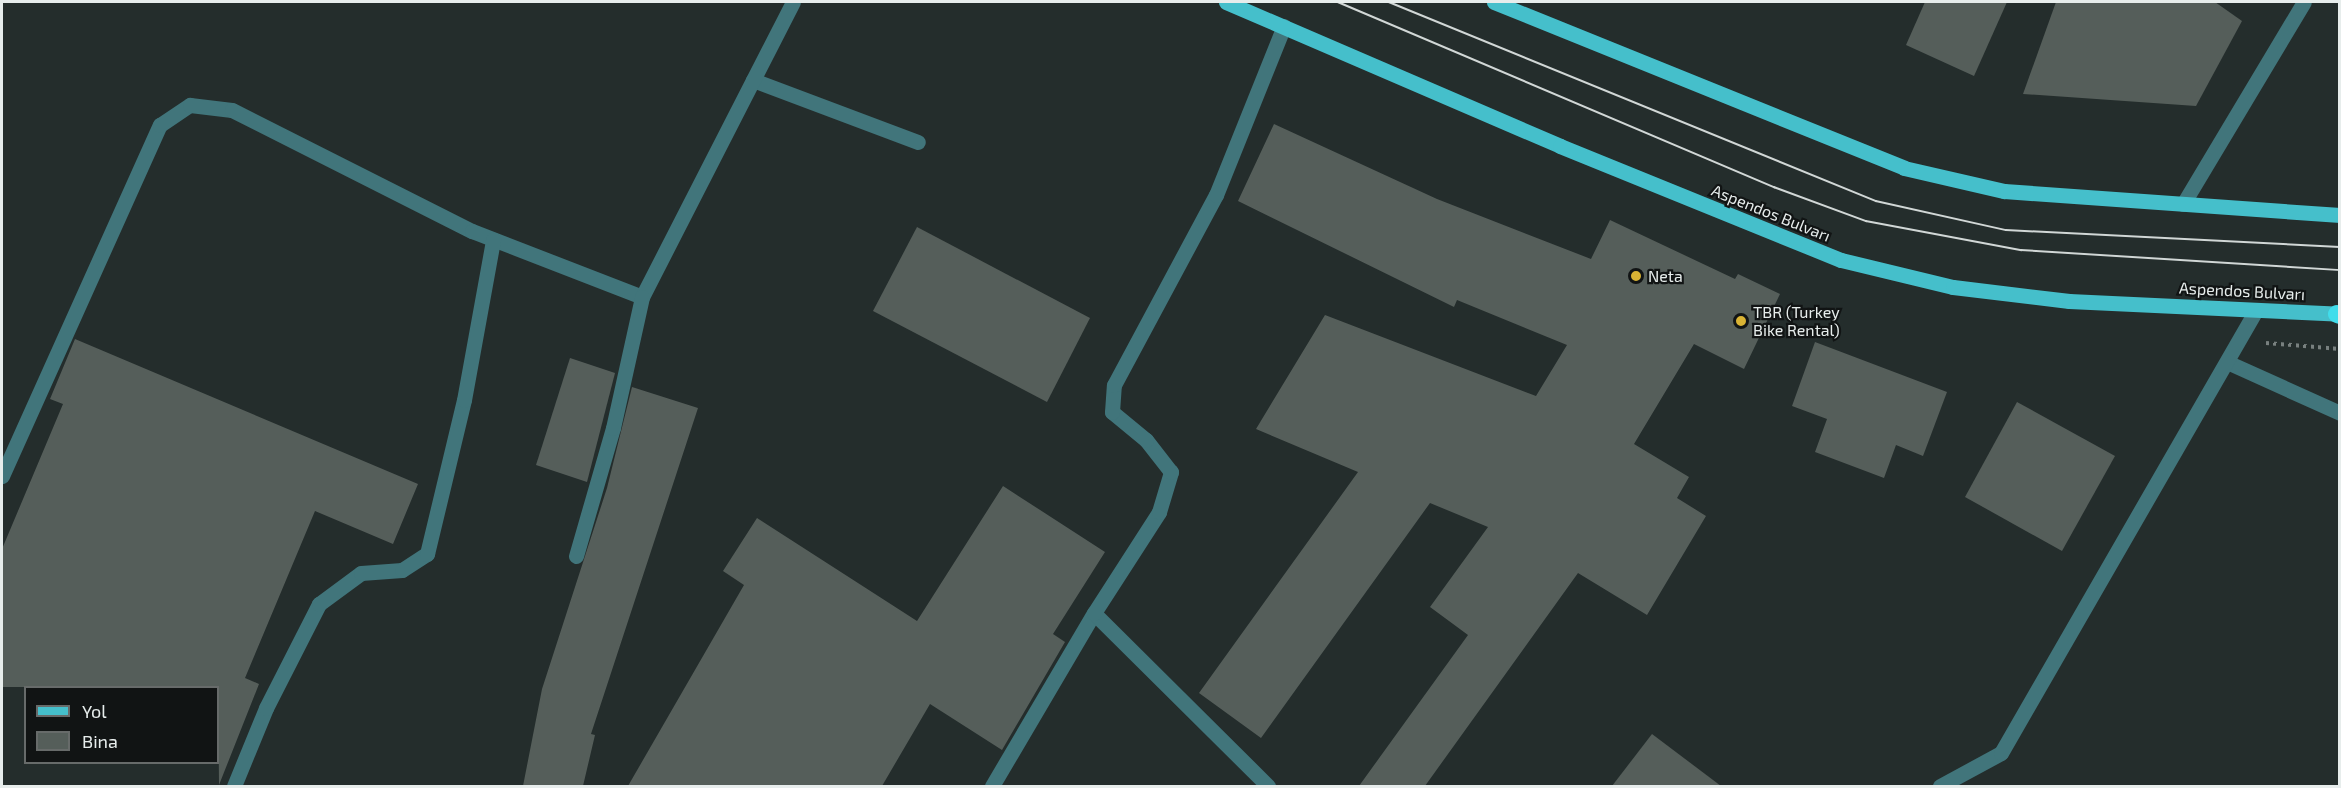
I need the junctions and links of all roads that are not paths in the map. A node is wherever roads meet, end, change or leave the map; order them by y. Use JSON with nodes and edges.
{"nodes":[{"id":1,"x":793,"y":2,"type":"edge"},
{"id":2,"x":1226,"y":2,"type":"edge"},
{"id":3,"x":1494,"y":2,"type":"edge"},
{"id":4,"x":2298,"y":4,"type":"edge"},
{"id":5,"x":1284,"y":26,"type":"junction"},
{"id":6,"x":753,"y":80,"type":"junction"},
{"id":7,"x":918,"y":142,"type":"dead end"},
{"id":8,"x":2183,"y":204,"type":"junction"},
{"id":9,"x":2340,"y":215,"type":"edge"},
{"id":10,"x":493,"y":240,"type":"junction"},
{"id":11,"x":642,"y":297,"type":"junction"},
{"id":12,"x":2256,"y":310,"type":"junction"},
{"id":13,"x":2339,"y":314,"type":"edge"},
{"id":14,"x":2227,"y":362,"type":"junction"},
{"id":15,"x":2340,"y":413,"type":"edge"},
{"id":16,"x":2,"y":476,"type":"edge"},
{"id":17,"x":576,"y":556,"type":"dead end"},
{"id":18,"x":1094,"y":613,"type":"junction"},
{"id":19,"x":234,"y":786,"type":"edge"},
{"id":20,"x":992,"y":786,"type":"edge"},
{"id":21,"x":1268,"y":786,"type":"edge"},
{"id":22,"x":1940,"y":786,"type":"edge"}],
"edges":[{"from":1,"to":6,"type":"street"},
{"from":2,"to":5,"type":"main road","name":"Aspendos Bulvarı"},
{"from":3,"to":8,"type":"main road"},
{"from":4,"to":8,"type":"street"},
{"from":5,"to":12,"type":"main road","name":"Aspendos Bulvarı"},
{"from":5,"to":18,"type":"street"},
{"from":6,"to":7,"type":"street"},
{"from":6,"to":11,"type":"street"},
{"from":8,"to":9,"type":"main road"},
{"from":10,"to":11,"type":"street"},
{"from":10,"to":16,"type":"street"},
{"from":10,"to":19,"type":"street"},
{"from":11,"to":17,"type":"street"},
{"from":12,"to":13,"type":"main road","name":"Aspendos Bulvarı"},
{"from":12,"to":14,"type":"street"},
{"from":14,"to":15,"type":"street"},
{"from":14,"to":22,"type":"street"},
{"from":18,"to":20,"type":"street"},
{"from":18,"to":21,"type":"street"}]}
